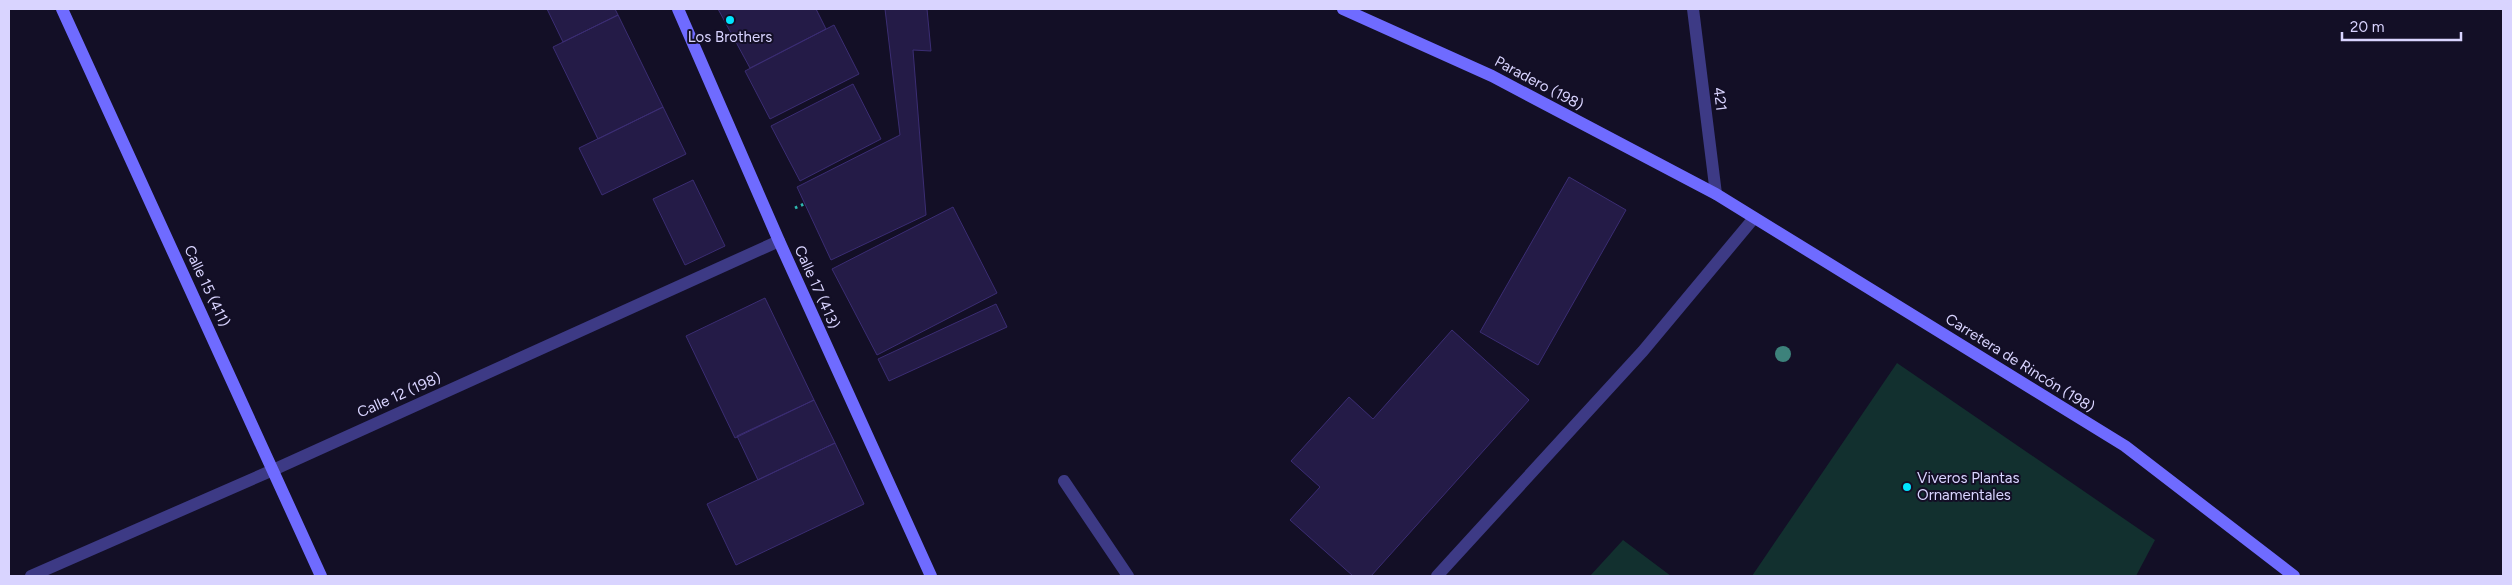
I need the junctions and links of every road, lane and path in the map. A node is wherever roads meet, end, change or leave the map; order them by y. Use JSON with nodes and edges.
{"nodes":[{"id":1,"x":62,"y":9,"type":"edge"},
{"id":2,"x":678,"y":9,"type":"edge"},
{"id":3,"x":1343,"y":9,"type":"edge"},
{"id":4,"x":1693,"y":9,"type":"edge"},
{"id":5,"x":1716,"y":194,"type":"junction"},
{"id":6,"x":1754,"y":218,"type":"junction"},
{"id":7,"x":779,"y":241,"type":"junction"},
{"id":8,"x":273,"y":470,"type":"junction"},
{"id":9,"x":1064,"y":481,"type":"dead end"},
{"id":10,"x":31,"y":576,"type":"edge"},
{"id":11,"x":321,"y":576,"type":"edge"},
{"id":12,"x":931,"y":576,"type":"edge"},
{"id":13,"x":1128,"y":576,"type":"edge"},
{"id":14,"x":1437,"y":576,"type":"edge"},
{"id":15,"x":2294,"y":576,"type":"edge"}],
"edges":[{"from":1,"to":8,"type":"street","name":"Calle 15 (411)"},
{"from":2,"to":7,"type":"street","name":"Calle 17 (413)"},
{"from":3,"to":5,"type":"street","name":"Paradero (198)"},
{"from":4,"to":5,"type":"street","name":"421"},
{"from":5,"to":6,"type":"street","name":"Carretera de Rincón (198)"},
{"from":6,"to":14,"type":"street"},
{"from":6,"to":15,"type":"street","name":"Carretera de Rincón (198)"},
{"from":7,"to":8,"type":"street","name":"Calle 12 (198)"},
{"from":7,"to":12,"type":"street","name":"Calle 17 (413)"},
{"from":8,"to":10,"type":"street","name":"Calle 12 (198)"},
{"from":8,"to":11,"type":"street","name":"Calle 15 (411)"},
{"from":9,"to":13,"type":"street"}]}
